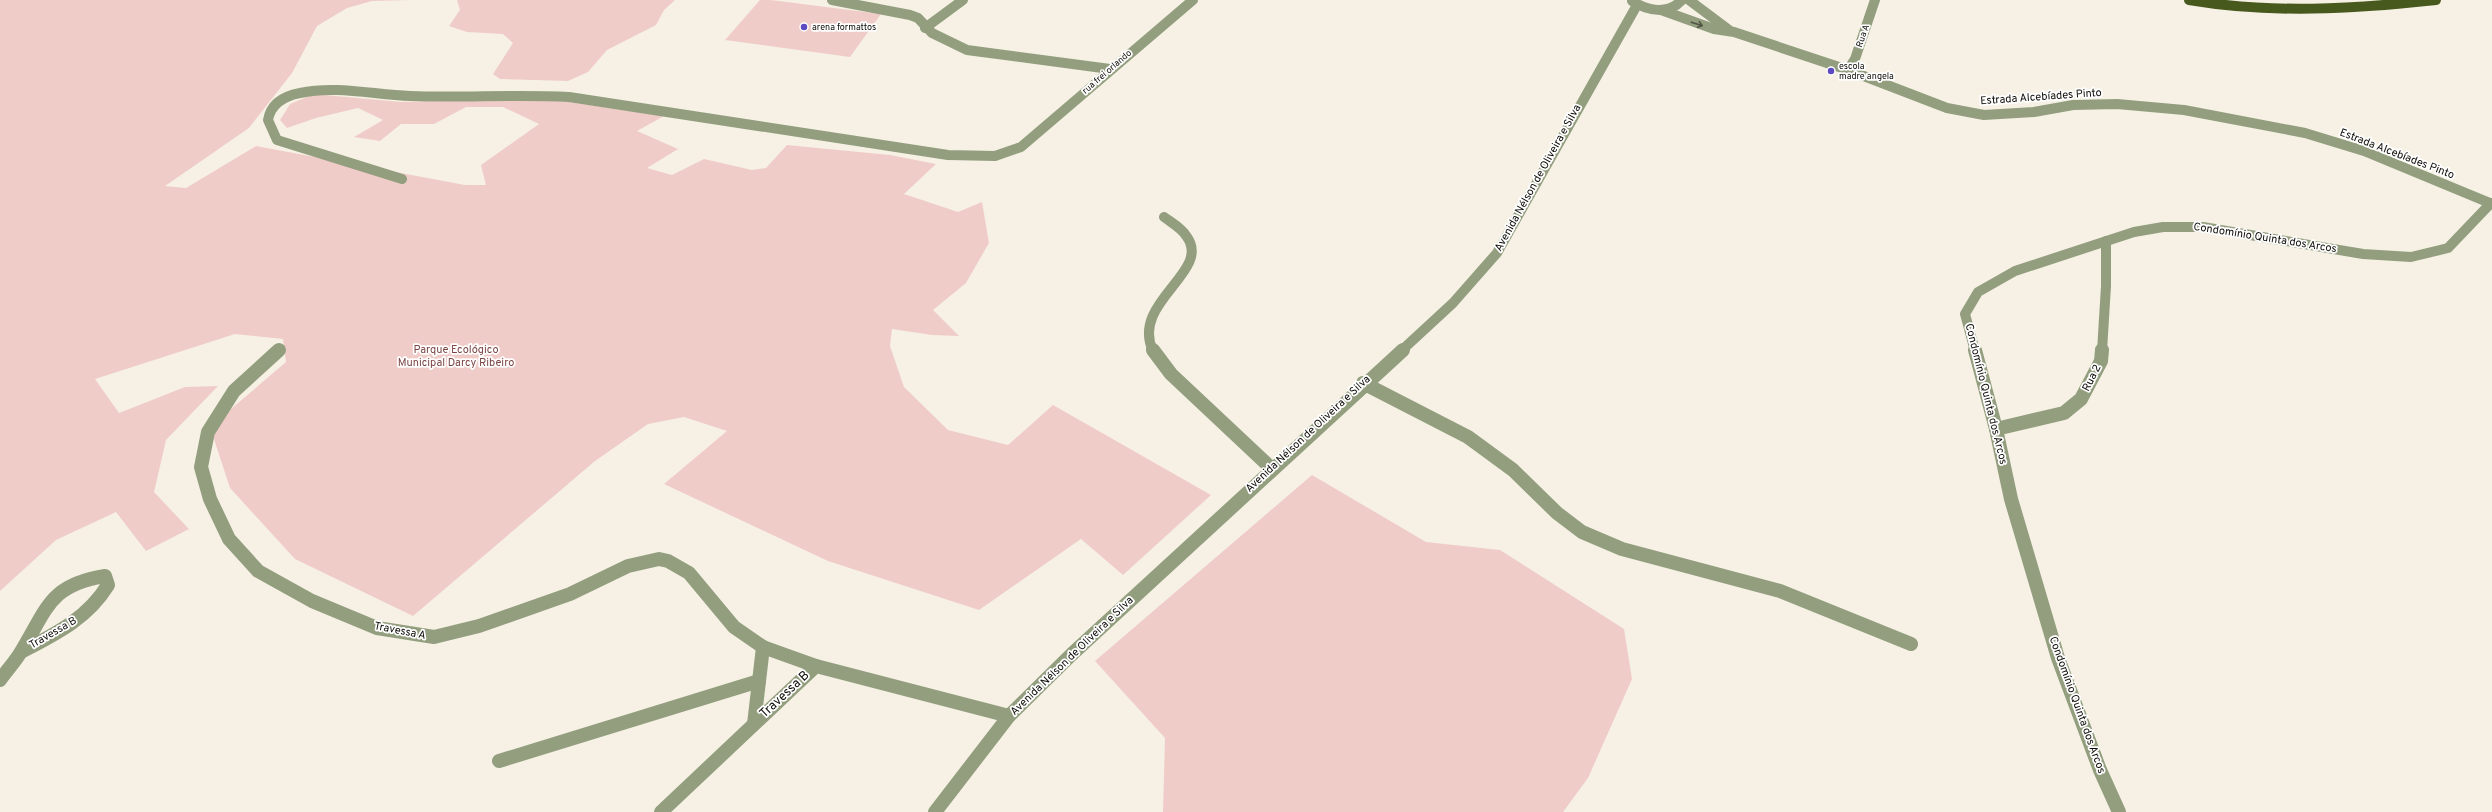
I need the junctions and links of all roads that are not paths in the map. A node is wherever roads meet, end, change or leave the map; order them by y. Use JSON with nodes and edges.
{"nodes":[{"id":1,"x":832,"y":0,"type":"edge"},
{"id":2,"x":963,"y":0,"type":"edge"},
{"id":3,"x":1193,"y":0,"type":"edge"},
{"id":4,"x":1682,"y":0,"type":"edge"},
{"id":5,"x":1689,"y":0,"type":"edge"},
{"id":6,"x":1875,"y":0,"type":"edge"},
{"id":7,"x":2189,"y":0,"type":"edge"},
{"id":8,"x":2436,"y":0,"type":"edge"},
{"id":9,"x":1634,"y":2,"type":"edge"},
{"id":10,"x":1647,"y":9,"type":"junction"},
{"id":11,"x":1661,"y":10,"type":"junction"},
{"id":12,"x":1630,"y":18,"type":"junction"},
{"id":13,"x":926,"y":28,"type":"junction"},
{"id":14,"x":1734,"y":32,"type":"junction"},
{"id":15,"x":1110,"y":70,"type":"junction"},
{"id":16,"x":1848,"y":70,"type":"junction"},
{"id":17,"x":402,"y":179,"type":"dead end"},
{"id":18,"x":2491,"y":204,"type":"edge"},
{"id":19,"x":1164,"y":216,"type":"dead end"},
{"id":20,"x":2106,"y":241,"type":"junction"},
{"id":21,"x":279,"y":350,"type":"dead end"},
{"id":22,"x":1363,"y":383,"type":"junction"},
{"id":23,"x":1996,"y":429,"type":"junction"},
{"id":24,"x":1271,"y":468,"type":"junction"},
{"id":25,"x":1911,"y":644,"type":"dead end"},
{"id":26,"x":763,"y":647,"type":"junction"},
{"id":27,"x":21,"y":652,"type":"junction"},
{"id":28,"x":816,"y":666,"type":"junction"},
{"id":29,"x":0,"y":680,"type":"edge"},
{"id":30,"x":759,"y":681,"type":"junction"},
{"id":31,"x":1009,"y":716,"type":"junction"},
{"id":32,"x":754,"y":724,"type":"junction"},
{"id":33,"x":499,"y":761,"type":"dead end"},
{"id":34,"x":661,"y":812,"type":"edge"},
{"id":35,"x":935,"y":812,"type":"edge"},
{"id":36,"x":2119,"y":812,"type":"edge"}],
"edges":[{"from":1,"to":13,"type":"street"},
{"from":2,"to":13,"type":"street"},
{"from":3,"to":15,"type":"street","name":"rua frei orlando"},
{"from":4,"to":11,"type":"street"},
{"from":5,"to":14,"type":"street","name":"Estrada Alcebíades Pinto"},
{"from":6,"to":16,"type":"street","name":"Rua A"},
{"from":7,"to":8,"type":"main road"},
{"from":9,"to":10,"type":"street"},
{"from":9,"to":12,"type":"street","name":"Avenida Nélson de Oliveira e Silva"},
{"from":10,"to":11,"type":"street"},
{"from":10,"to":12,"type":"street"},
{"from":11,"to":14,"type":"street","name":"Estrada Alcebíades Pinto","one_way":true},
{"from":12,"to":22,"type":"street","name":"Avenida Nélson de Oliveira e Silva"},
{"from":13,"to":15,"type":"street"},
{"from":14,"to":16,"type":"street","name":"Estrada Alcebíades Pinto"},
{"from":15,"to":17,"type":"street","name":"rua frei orlando"},
{"from":16,"to":18,"type":"street","name":"Estrada Alcebíades Pinto"},
{"from":18,"to":20,"type":"street","name":"Condomínio Quinta dos Arcos"},
{"from":19,"to":24,"type":"street"},
{"from":20,"to":23,"type":"street","name":"Rua 2"},
{"from":20,"to":23,"type":"street","name":"Condomínio Quinta dos Arcos"},
{"from":21,"to":26,"type":"street","name":"Travessa A"},
{"from":22,"to":24,"type":"street","name":"Avenida Nélson de Oliveira e Silva"},
{"from":22,"to":25,"type":"street"},
{"from":23,"to":36,"type":"street","name":"Condomínio Quinta dos Arcos"},
{"from":24,"to":31,"type":"street","name":"Avenida Nélson de Oliveira e Silva"},
{"from":26,"to":28,"type":"street","name":"Travessa A"},
{"from":26,"to":30,"type":"street"},
{"from":27,"to":27,"type":"street","name":"Travessa B"},
{"from":27,"to":29,"type":"street","name":"Travessa B"},
{"from":28,"to":31,"type":"street","name":"Travessa B"},
{"from":28,"to":32,"type":"street","name":"Travessa B"},
{"from":30,"to":32,"type":"street"},
{"from":30,"to":33,"type":"street"},
{"from":31,"to":35,"type":"street","name":"Avenida Nélson de Oliveira e Silva"},
{"from":32,"to":34,"type":"street","name":"Travessa B"}]}
